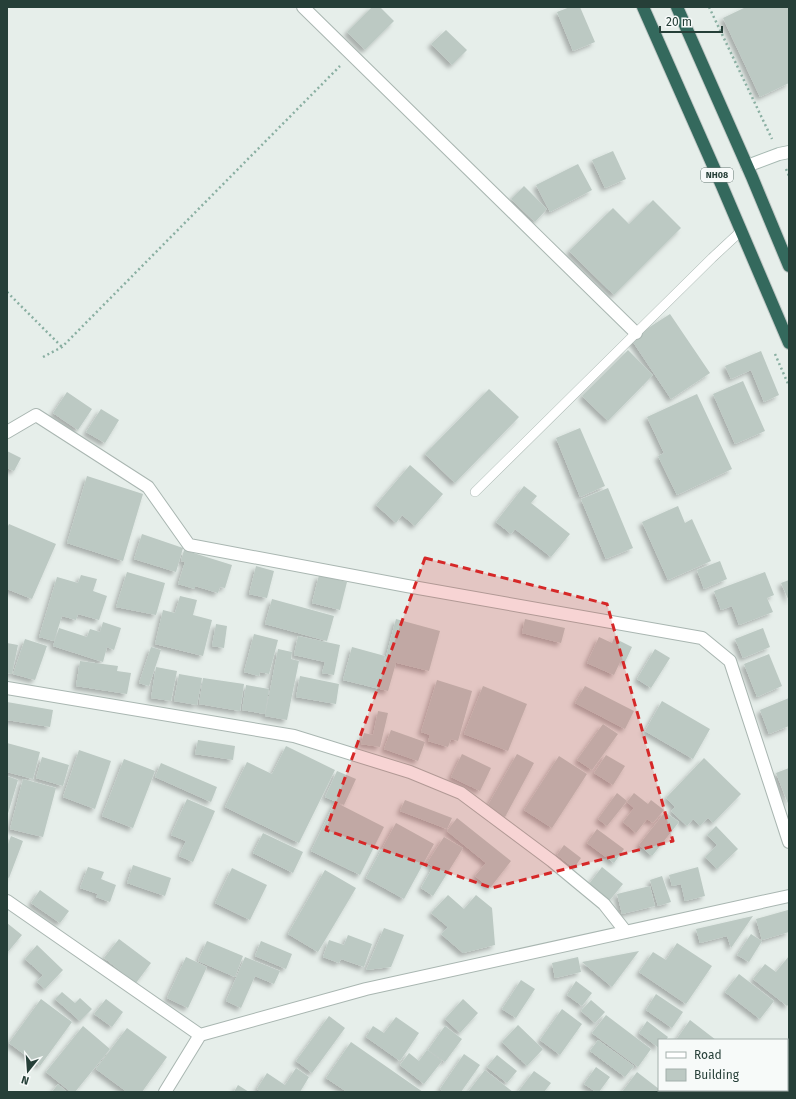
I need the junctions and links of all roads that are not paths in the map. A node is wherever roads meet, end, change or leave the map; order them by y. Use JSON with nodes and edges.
{"nodes":[{"id":1,"x":304,"y":7,"type":"edge"},
{"id":2,"x":643,"y":7,"type":"edge"},
{"id":3,"x":677,"y":7,"type":"edge"},
{"id":4,"x":784,"y":153,"type":"edge"},
{"id":5,"x":747,"y":166,"type":"junction"},
{"id":6,"x":741,"y":231,"type":"junction"},
{"id":7,"x":789,"y":266,"type":"edge"},
{"id":8,"x":636,"y":333,"type":"junction"},
{"id":9,"x":789,"y":343,"type":"edge"},
{"id":10,"x":7,"y":432,"type":"edge"},
{"id":11,"x":475,"y":492,"type":"dead end"},
{"id":12,"x":7,"y":688,"type":"edge"},
{"id":13,"x":789,"y":842,"type":"edge"},
{"id":14,"x":789,"y":896,"type":"edge"},
{"id":15,"x":7,"y":901,"type":"edge"},
{"id":16,"x":626,"y":932,"type":"junction"},
{"id":17,"x":200,"y":1035,"type":"junction"},
{"id":18,"x":165,"y":1092,"type":"edge"}],
"edges":[{"from":1,"to":8,"type":"street"},
{"from":2,"to":6,"type":"highway","number":"NH08"},
{"from":3,"to":5,"type":"highway","number":"NH08"},
{"from":4,"to":5,"type":"street"},
{"from":5,"to":7,"type":"highway","number":"NH08"},
{"from":6,"to":8,"type":"lane"},
{"from":6,"to":9,"type":"highway","number":"NH08"},
{"from":8,"to":11,"type":"lane"},
{"from":10,"to":13,"type":"street"},
{"from":12,"to":16,"type":"street"},
{"from":14,"to":16,"type":"street"},
{"from":15,"to":17,"type":"street"},
{"from":16,"to":17,"type":"street"},
{"from":17,"to":18,"type":"street"}]}
